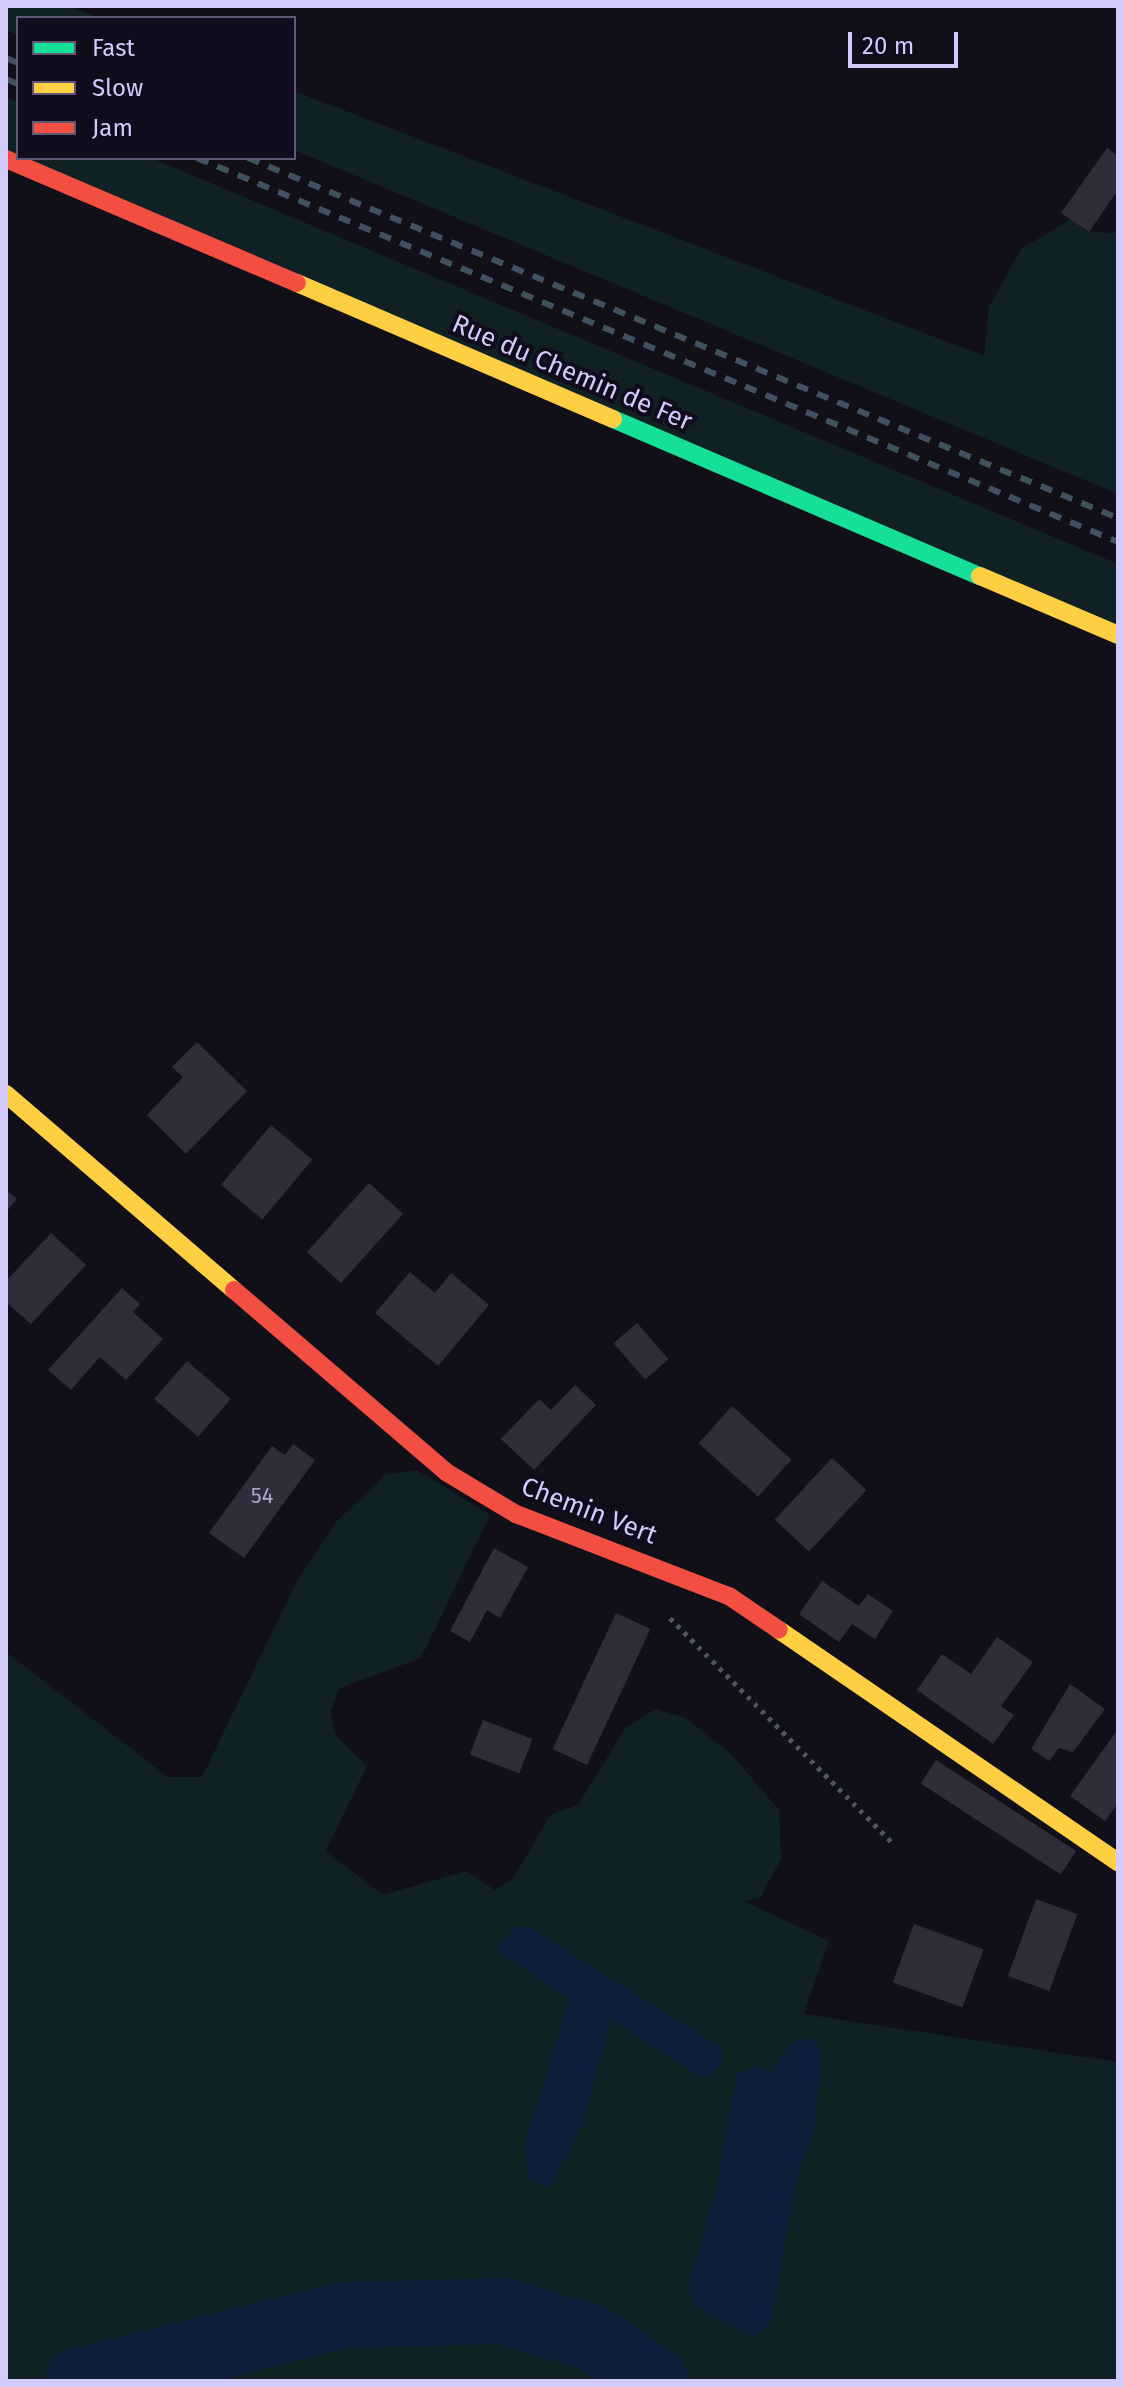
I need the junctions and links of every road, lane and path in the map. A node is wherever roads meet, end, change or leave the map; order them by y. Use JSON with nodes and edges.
{"nodes":[{"id":1,"x":6,"y":159,"type":"edge"},
{"id":2,"x":1118,"y":635,"type":"edge"},
{"id":3,"x":6,"y":1094,"type":"edge"},
{"id":4,"x":663,"y":1614,"type":"dead end"},
{"id":5,"x":895,"y":1845,"type":"dead end"},
{"id":6,"x":1118,"y":1862,"type":"edge"}],
"edges":[{"from":1,"to":2,"type":"street","name":"Rue du Chemin de Fer"},
{"from":3,"to":6,"type":"street","name":"Chemin Vert"},
{"from":4,"to":5,"type":"path"}]}
